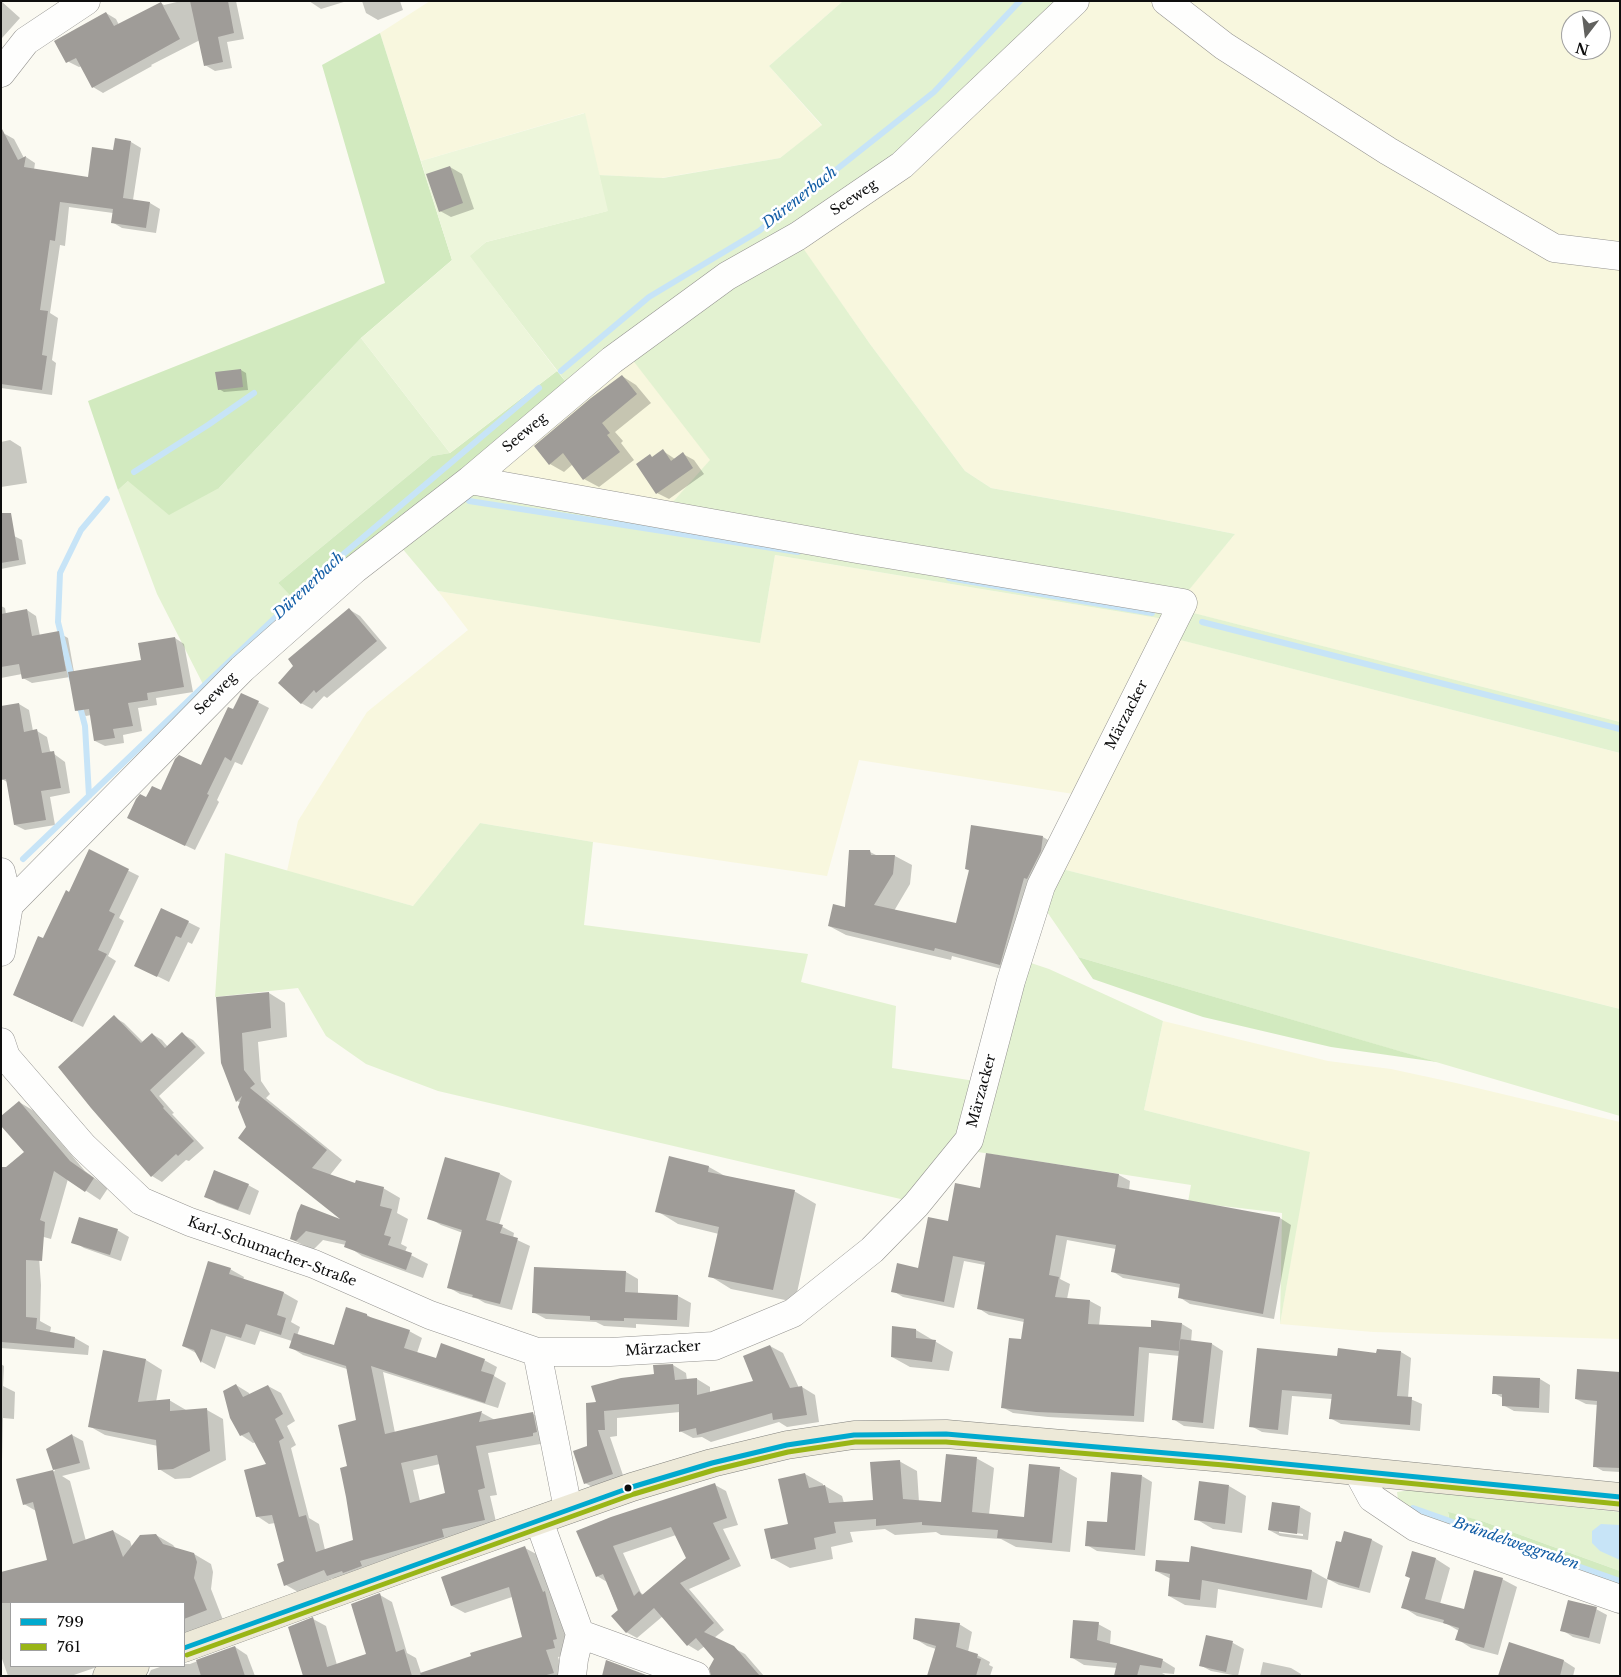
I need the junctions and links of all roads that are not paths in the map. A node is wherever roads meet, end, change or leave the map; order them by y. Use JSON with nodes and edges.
{"nodes":[{"id":1,"x":86,"y":1,"type":"edge"},
{"id":2,"x":1075,"y":1,"type":"edge"},
{"id":3,"x":1166,"y":1,"type":"edge"},
{"id":4,"x":1,"y":73,"type":"edge"},
{"id":5,"x":1620,"y":256,"type":"edge"},
{"id":6,"x":470,"y":480,"type":"junction"},
{"id":7,"x":1,"y":872,"type":"edge"},
{"id":8,"x":5,"y":905,"type":"edge"},
{"id":9,"x":1,"y":952,"type":"edge"},
{"id":10,"x":3,"y":1054,"type":"edge"},
{"id":11,"x":537,"y":1352,"type":"junction"},
{"id":12,"x":1358,"y":1472,"type":"junction"},
{"id":13,"x":1620,"y":1497,"type":"edge"},
{"id":14,"x":568,"y":1509,"type":"junction"},
{"id":15,"x":539,"y":1521,"type":"junction"},
{"id":16,"x":1620,"y":1599,"type":"edge"},
{"id":17,"x":580,"y":1634,"type":"junction"},
{"id":18,"x":185,"y":1648,"type":"edge"},
{"id":19,"x":132,"y":1667,"type":"edge"},
{"id":20,"x":107,"y":1676,"type":"edge"},
{"id":21,"x":572,"y":1676,"type":"edge"},
{"id":22,"x":696,"y":1676,"type":"edge"}],
"edges":[{"from":1,"to":4,"type":"street"},
{"from":2,"to":6,"type":"street","name":"Seeweg"},
{"from":3,"to":5,"type":"street"},
{"from":6,"to":8,"type":"street","name":"Seeweg"},
{"from":6,"to":11,"type":"street","name":"Märzacker"},
{"from":7,"to":8,"type":"street"},
{"from":8,"to":9,"type":"street"},
{"from":10,"to":11,"type":"street","name":"Karl-Schumacher-Straße"},
{"from":11,"to":14,"type":"street"},
{"from":12,"to":13,"type":"main road"},
{"from":12,"to":14,"type":"main road"},
{"from":12,"to":16,"type":"street"},
{"from":14,"to":15,"type":"main road"},
{"from":15,"to":17,"type":"street"},
{"from":15,"to":18,"type":"main road"},
{"from":17,"to":21,"type":"street"},
{"from":17,"to":22,"type":"street"},
{"from":19,"to":20,"type":"main road"}]}
